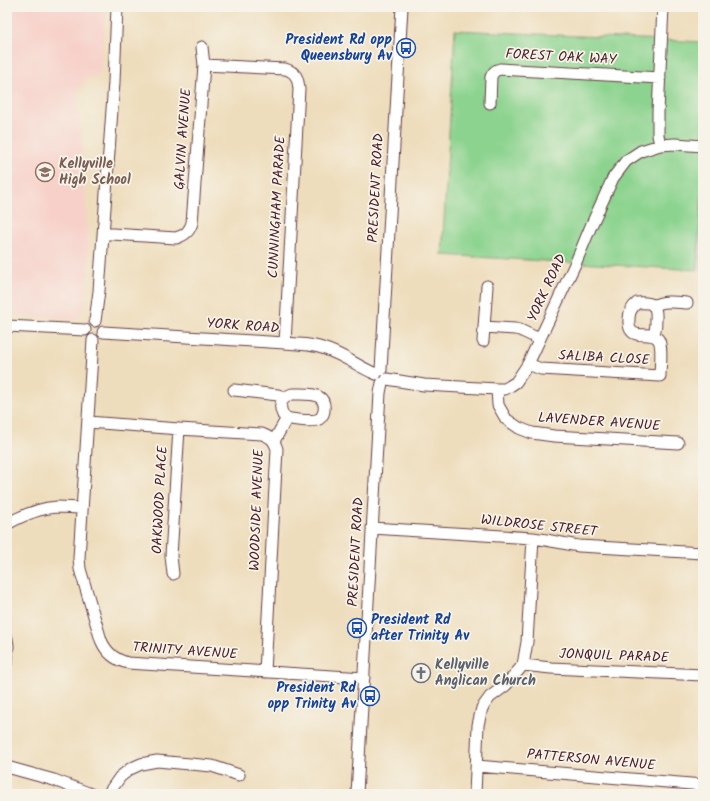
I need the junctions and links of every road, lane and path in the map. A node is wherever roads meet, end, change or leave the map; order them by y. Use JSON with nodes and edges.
{"nodes":[{"id":1,"x":117,"y":7,"type":"edge"},
{"id":2,"x":402,"y":7,"type":"edge"},
{"id":3,"x":663,"y":7,"type":"edge"},
{"id":4,"x":202,"y":46,"type":"dead end"},
{"id":5,"x":204,"y":65,"type":"junction"},
{"id":6,"x":660,"y":78,"type":"junction"},
{"id":7,"x":490,"y":103,"type":"dead end"},
{"id":8,"x":660,"y":145,"type":"junction"},
{"id":9,"x":703,"y":146,"type":"edge"},
{"id":10,"x":103,"y":234,"type":"junction"},
{"id":11,"x":487,"y":286,"type":"dead end"},
{"id":12,"x":687,"y":303,"type":"dead end"},
{"id":13,"x":653,"y":306,"type":"junction"},
{"id":14,"x":95,"y":321,"type":"junction"},
{"id":15,"x":7,"y":326,"type":"edge"},
{"id":16,"x":484,"y":327,"type":"junction"},
{"id":17,"x":85,"y":330,"type":"junction"},
{"id":18,"x":103,"y":332,"type":"junction"},
{"id":19,"x":653,"y":335,"type":"junction"},
{"id":20,"x":539,"y":339,"type":"junction"},
{"id":21,"x":93,"y":340,"type":"junction"},
{"id":22,"x":483,"y":341,"type":"dead end"},
{"id":23,"x":285,"y":343,"type":"junction"},
{"id":24,"x":528,"y":364,"type":"junction"},
{"id":25,"x":381,"y":376,"type":"junction"},
{"id":26,"x":497,"y":389,"type":"junction"},
{"id":27,"x":234,"y":390,"type":"dead end"},
{"id":28,"x":284,"y":398,"type":"junction"},
{"id":29,"x":285,"y":416,"type":"junction"},
{"id":30,"x":88,"y":422,"type":"junction"},
{"id":31,"x":179,"y":429,"type":"junction"},
{"id":32,"x":271,"y":438,"type":"junction"},
{"id":33,"x":678,"y":443,"type":"dead end"},
{"id":34,"x":82,"y":508,"type":"junction"},
{"id":35,"x":7,"y":524,"type":"edge"},
{"id":36,"x":372,"y":528,"type":"junction"},
{"id":37,"x":534,"y":538,"type":"junction"},
{"id":38,"x":703,"y":553,"type":"edge"},
{"id":39,"x":173,"y":574,"type":"dead end"},
{"id":40,"x":7,"y":643,"type":"edge"},
{"id":41,"x":7,"y":661,"type":"edge"},
{"id":42,"x":523,"y":665,"type":"junction"},
{"id":43,"x":265,"y":672,"type":"junction"},
{"id":44,"x":703,"y":675,"type":"edge"},
{"id":45,"x":364,"y":678,"type":"junction"},
{"id":46,"x":477,"y":766,"type":"junction"},
{"id":47,"x":7,"y":767,"type":"edge"},
{"id":48,"x":239,"y":776,"type":"dead end"},
{"id":49,"x":703,"y":785,"type":"edge"},
{"id":50,"x":91,"y":794,"type":"edge"},
{"id":51,"x":108,"y":794,"type":"edge"},
{"id":52,"x":357,"y":794,"type":"edge"},
{"id":53,"x":475,"y":794,"type":"edge"}],
"edges":[{"from":1,"to":10,"type":"street"},
{"from":2,"to":25,"type":"street","name":"PRESIDENT ROAD"},
{"from":3,"to":6,"type":"street"},
{"from":4,"to":5,"type":"street","name":"GALVIN AVENUE"},
{"from":5,"to":10,"type":"street","name":"GALVIN AVENUE"},
{"from":5,"to":23,"type":"street","name":"CUNNINGHAM PARADE"},
{"from":6,"to":7,"type":"street","name":"FOREST OAK WAY"},
{"from":6,"to":8,"type":"street"},
{"from":8,"to":9,"type":"street","name":"YORK ROAD"},
{"from":8,"to":20,"type":"street","name":"YORK ROAD"},
{"from":10,"to":14,"type":"street"},
{"from":11,"to":16,"type":"street"},
{"from":12,"to":13,"type":"street","name":"SALIBA CLOSE"},
{"from":13,"to":19,"type":"street","name":"SALIBA CLOSE"},
{"from":13,"to":19,"type":"street","name":"SALIBA CLOSE"},
{"from":14,"to":17,"type":"street"},
{"from":14,"to":18,"type":"street"},
{"from":15,"to":17,"type":"street"},
{"from":16,"to":20,"type":"street"},
{"from":16,"to":22,"type":"street"},
{"from":17,"to":21,"type":"street"},
{"from":18,"to":21,"type":"street"},
{"from":18,"to":23,"type":"street","name":"YORK ROAD"},
{"from":19,"to":24,"type":"street","name":"SALIBA CLOSE"},
{"from":20,"to":24,"type":"street","name":"YORK ROAD"},
{"from":21,"to":30,"type":"street","name":"TRINITY AVENUE"},
{"from":23,"to":25,"type":"street","name":"YORK ROAD"},
{"from":24,"to":26,"type":"street","name":"YORK ROAD"},
{"from":25,"to":26,"type":"street","name":"YORK ROAD"},
{"from":25,"to":36,"type":"street","name":"PRESIDENT ROAD"},
{"from":26,"to":33,"type":"street","name":"LAVENDER AVENUE"},
{"from":27,"to":28,"type":"street"},
{"from":28,"to":29,"type":"street"},
{"from":28,"to":29,"type":"street"},
{"from":29,"to":32,"type":"street"},
{"from":30,"to":31,"type":"street","name":"WOODSIDE AVENUE"},
{"from":30,"to":34,"type":"street","name":"TRINITY AVENUE"},
{"from":31,"to":32,"type":"street","name":"WOODSIDE AVENUE"},
{"from":31,"to":39,"type":"street","name":"OAKWOOD PLACE"},
{"from":32,"to":43,"type":"street","name":"WOODSIDE AVENUE"},
{"from":34,"to":35,"type":"street"},
{"from":34,"to":43,"type":"street","name":"TRINITY AVENUE"},
{"from":36,"to":37,"type":"street","name":"WILDROSE STREET"},
{"from":36,"to":45,"type":"street","name":"PRESIDENT ROAD"},
{"from":37,"to":38,"type":"street","name":"WILDROSE STREET"},
{"from":37,"to":42,"type":"street"},
{"from":40,"to":41,"type":"street"},
{"from":42,"to":44,"type":"street","name":"JONQUIL PARADE"},
{"from":42,"to":46,"type":"street"},
{"from":43,"to":45,"type":"street","name":"TRINITY AVENUE"},
{"from":45,"to":52,"type":"street","name":"PRESIDENT ROAD"},
{"from":46,"to":49,"type":"street","name":"PATTERSON AVENUE"},
{"from":46,"to":53,"type":"street"},
{"from":47,"to":50,"type":"street"},
{"from":48,"to":51,"type":"street"}]}
